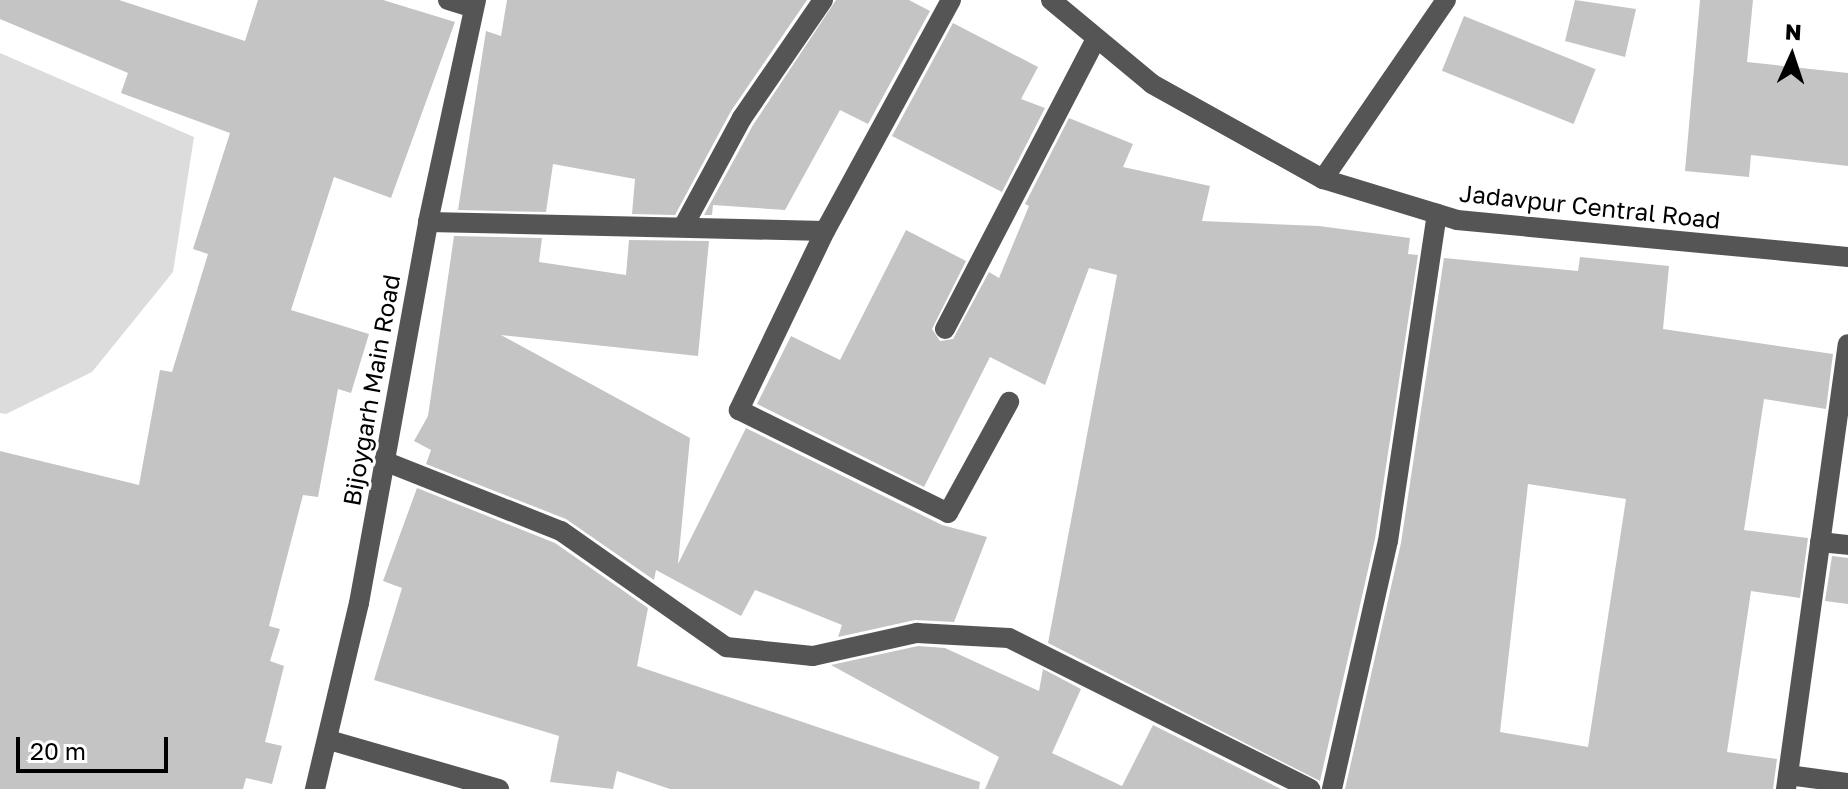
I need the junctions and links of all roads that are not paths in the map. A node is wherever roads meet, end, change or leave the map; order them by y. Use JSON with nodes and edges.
{"nodes":[{"id":1,"x":448,"y":0,"type":"edge"},
{"id":2,"x":823,"y":0,"type":"edge"},
{"id":3,"x":951,"y":0,"type":"edge"},
{"id":4,"x":1051,"y":0,"type":"edge"},
{"id":5,"x":1446,"y":0,"type":"edge"},
{"id":6,"x":475,"y":4,"type":"edge"},
{"id":7,"x":1096,"y":39,"type":"junction"},
{"id":8,"x":1323,"y":179,"type":"junction"},
{"id":9,"x":1437,"y":214,"type":"junction"},
{"id":10,"x":428,"y":222,"type":"junction"},
{"id":11,"x":683,"y":227,"type":"junction"},
{"id":12,"x":825,"y":231,"type":"junction"},
{"id":13,"x":1848,"y":257,"type":"edge"},
{"id":14,"x":945,"y":329,"type":"dead end"},
{"id":15,"x":1848,"y":344,"type":"edge"},
{"id":16,"x":1009,"y":402,"type":"dead end"},
{"id":17,"x":384,"y":461,"type":"junction"},
{"id":18,"x":1820,"y":542,"type":"junction"},
{"id":19,"x":1848,"y":545,"type":"edge"},
{"id":20,"x":329,"y":740,"type":"junction"},
{"id":21,"x":1787,"y":782,"type":"edge"},
{"id":22,"x":1848,"y":783,"type":"edge"},
{"id":23,"x":315,"y":789,"type":"edge"},
{"id":24,"x":499,"y":789,"type":"edge"},
{"id":25,"x":1310,"y":789,"type":"edge"},
{"id":26,"x":1332,"y":789,"type":"edge"}],
"edges":[{"from":1,"to":6,"type":"street"},
{"from":2,"to":11,"type":"street"},
{"from":3,"to":12,"type":"street"},
{"from":4,"to":7,"type":"street","name":"Jadavpur Central Road"},
{"from":5,"to":8,"type":"street"},
{"from":6,"to":10,"type":"street","name":"Bijoygarh Main Road"},
{"from":7,"to":8,"type":"street","name":"Jadavpur Central Road"},
{"from":7,"to":14,"type":"street"},
{"from":8,"to":9,"type":"street","name":"Jadavpur Central Road"},
{"from":9,"to":13,"type":"street","name":"Jadavpur Central Road"},
{"from":9,"to":26,"type":"street"},
{"from":10,"to":11,"type":"street"},
{"from":10,"to":17,"type":"street","name":"Bijoygarh Main Road"},
{"from":11,"to":12,"type":"street"},
{"from":12,"to":16,"type":"street"},
{"from":15,"to":18,"type":"street"},
{"from":17,"to":20,"type":"street","name":"Bijoygarh Main Road"},
{"from":17,"to":25,"type":"street"},
{"from":18,"to":19,"type":"street"},
{"from":18,"to":21,"type":"street"},
{"from":20,"to":23,"type":"street","name":"Bijoygarh Main Road"},
{"from":20,"to":24,"type":"street"},
{"from":21,"to":22,"type":"street"}]}
